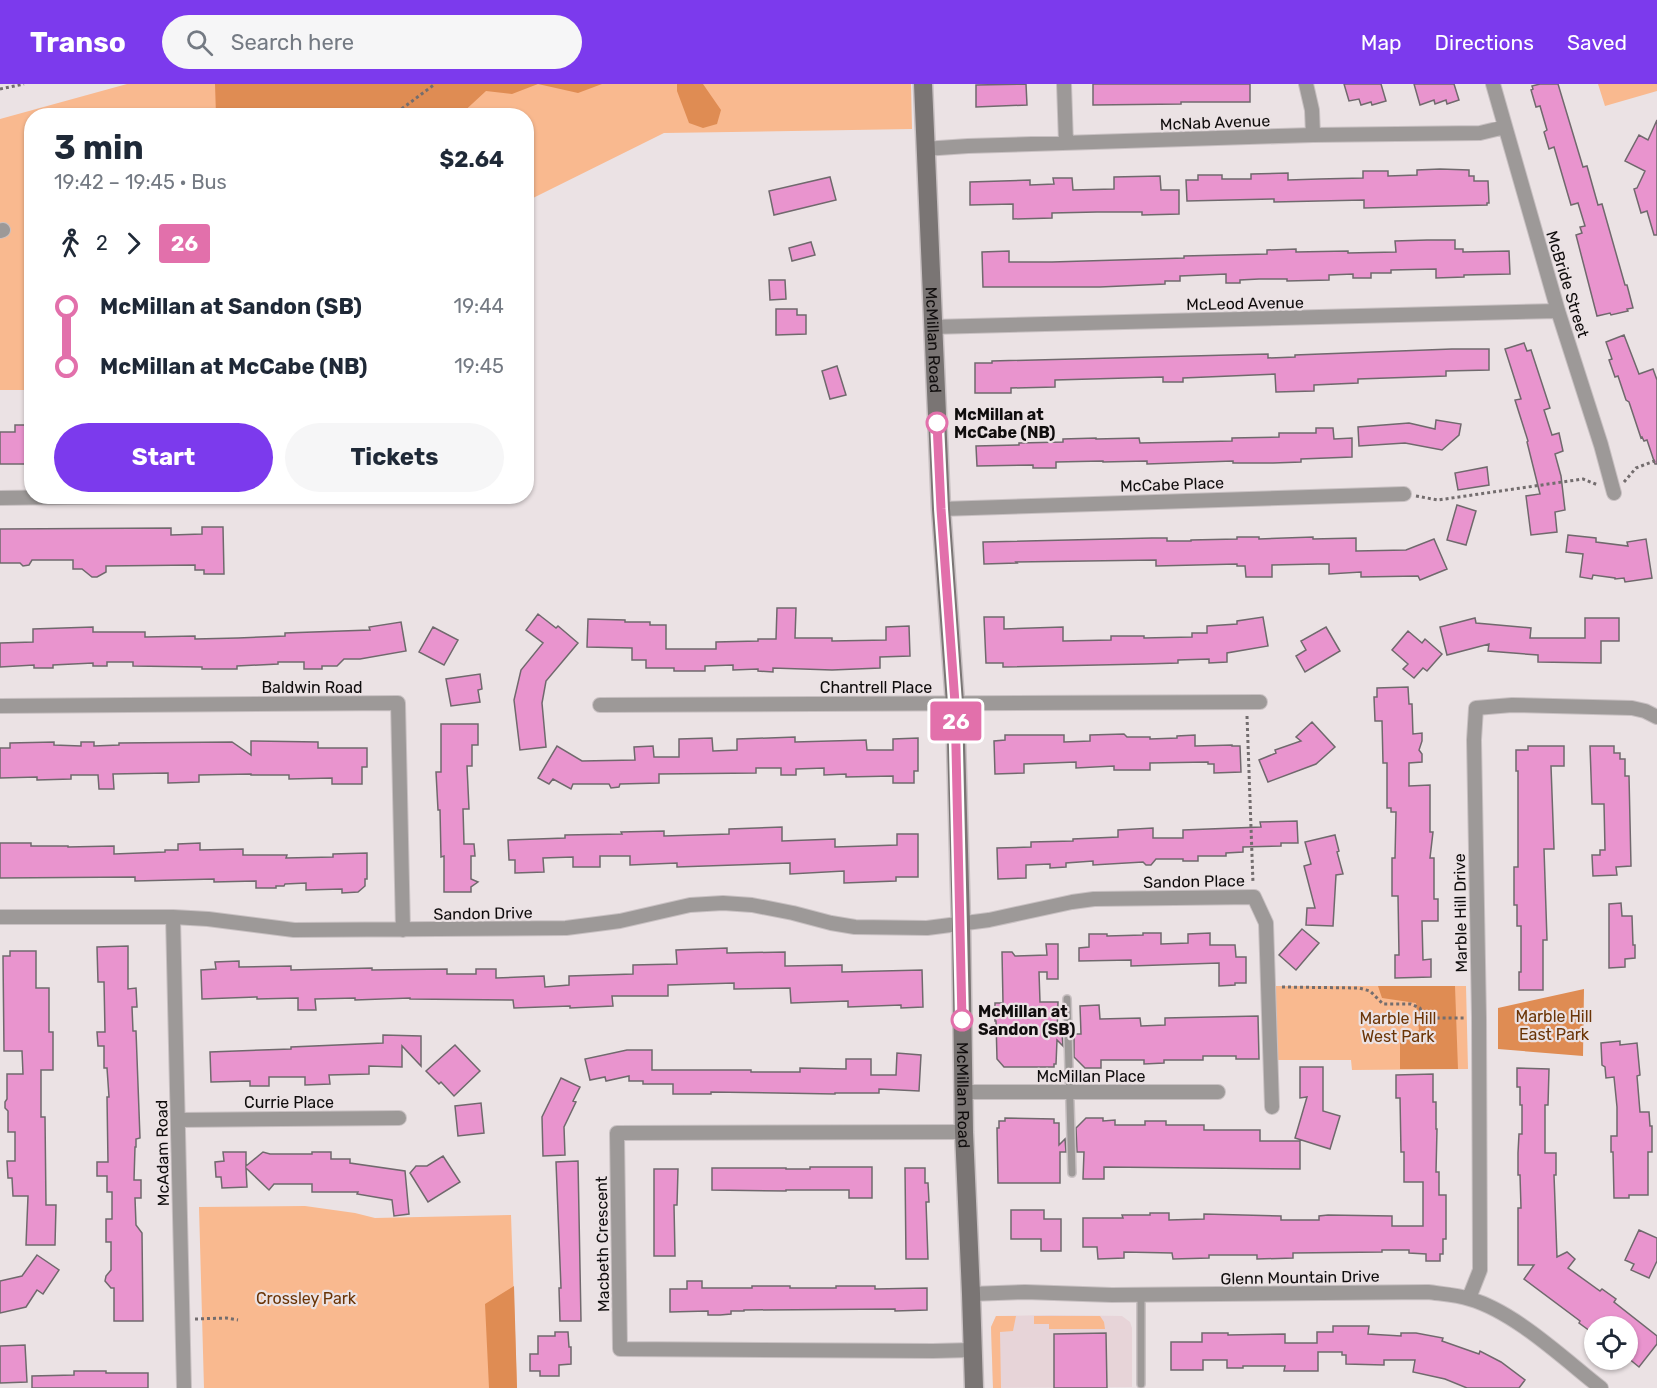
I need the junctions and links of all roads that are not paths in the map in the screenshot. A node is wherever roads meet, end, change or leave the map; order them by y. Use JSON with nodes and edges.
{"nodes":[{"id":1,"x":922,"y":84,"type":"edge"},
{"id":2,"x":1064,"y":84,"type":"edge"},
{"id":3,"x":1305,"y":84,"type":"edge"},
{"id":4,"x":1493,"y":84,"type":"edge"},
{"id":5,"x":1505,"y":127,"type":"junction"},
{"id":6,"x":1313,"y":135,"type":"junction"},
{"id":7,"x":1066,"y":143,"type":"junction"},
{"id":8,"x":924,"y":149,"type":"junction"},
{"id":9,"x":1558,"y":311,"type":"junction"},
{"id":10,"x":932,"y":327,"type":"junction"},
{"id":11,"x":1614,"y":493,"type":"road end"},
{"id":12,"x":1404,"y":494,"type":"road end"},
{"id":13,"x":0,"y":498,"type":"edge"},
{"id":14,"x":24,"y":498,"type":"edge"},
{"id":15,"x":941,"y":509,"type":"junction"},
{"id":16,"x":1253,"y":702,"type":"road end"},
{"id":17,"x":955,"y":703,"type":"junction"},
{"id":18,"x":600,"y":705,"type":"dead end"},
{"id":19,"x":0,"y":706,"type":"edge"},
{"id":20,"x":1657,"y":717,"type":"edge"},
{"id":21,"x":0,"y":917,"type":"edge"},
{"id":22,"x":173,"y":917,"type":"junction"},
{"id":23,"x":961,"y":924,"type":"junction"},
{"id":24,"x":403,"y":930,"type":"junction"},
{"id":25,"x":1067,"y":999,"type":"dead end"},
{"id":26,"x":963,"y":1092,"type":"junction"},
{"id":27,"x":1070,"y":1092,"type":"junction"},
{"id":28,"x":1218,"y":1092,"type":"dead end"},
{"id":29,"x":1272,"y":1107,"type":"dead end"},
{"id":30,"x":399,"y":1118,"type":"dead end"},
{"id":31,"x":178,"y":1120,"type":"junction"},
{"id":32,"x":964,"y":1132,"type":"junction"},
{"id":33,"x":1072,"y":1173,"type":"dead end"},
{"id":34,"x":971,"y":1294,"type":"junction"},
{"id":35,"x":1141,"y":1294,"type":"junction"},
{"id":36,"x":1469,"y":1298,"type":"junction"},
{"id":37,"x":972,"y":1350,"type":"junction"},
{"id":38,"x":1141,"y":1384,"type":"dead end"},
{"id":39,"x":184,"y":1388,"type":"edge"},
{"id":40,"x":974,"y":1388,"type":"edge"},
{"id":41,"x":1601,"y":1388,"type":"edge"}],
"edges":[{"from":1,"to":8,"type":"main road","name":"McMillan Road"},
{"from":2,"to":7,"type":"street"},
{"from":3,"to":6,"type":"street"},
{"from":4,"to":5,"type":"street","name":"McBride Street"},
{"from":5,"to":6,"type":"street","name":"McNab Avenue"},
{"from":5,"to":9,"type":"street","name":"McBride Street"},
{"from":6,"to":7,"type":"street","name":"McNab Avenue"},
{"from":7,"to":8,"type":"street","name":"McNab Avenue"},
{"from":8,"to":10,"type":"main road","name":"McMillan Road"},
{"from":9,"to":10,"type":"street","name":"McLeod Avenue"},
{"from":9,"to":11,"type":"street","name":"McBride Street"},
{"from":10,"to":15,"type":"main road","name":"McMillan Road"},
{"from":12,"to":15,"type":"street","name":"McCabe Place"},
{"from":13,"to":14,"type":"street"},
{"from":15,"to":17,"type":"main road","name":"McMillan Road"},
{"from":16,"to":17,"type":"street","name":"Chantrell Place"},
{"from":17,"to":18,"type":"street","name":"Chantrell Place"},
{"from":17,"to":23,"type":"main road","name":"McMillan Road"},
{"from":19,"to":24,"type":"street","name":"Baldwin Road"},
{"from":20,"to":36,"type":"street","name":"Marble Hill Drive"},
{"from":21,"to":22,"type":"street","name":"Sandon Drive"},
{"from":22,"to":24,"type":"street","name":"Sandon Drive"},
{"from":22,"to":31,"type":"street","name":"McAdam Road"},
{"from":23,"to":24,"type":"street","name":"Sandon Drive"},
{"from":23,"to":26,"type":"main road","name":"McMillan Road"},
{"from":23,"to":29,"type":"street","name":"Sandon Place"},
{"from":25,"to":27,"type":"lane"},
{"from":26,"to":27,"type":"street","name":"McMillan Place"},
{"from":26,"to":32,"type":"main road","name":"McMillan Road"},
{"from":27,"to":28,"type":"street","name":"McMillan Place"},
{"from":27,"to":33,"type":"lane"},
{"from":30,"to":31,"type":"street","name":"Currie Place"},
{"from":31,"to":39,"type":"street","name":"McAdam Road"},
{"from":32,"to":34,"type":"main road","name":"McMillan Road"},
{"from":32,"to":37,"type":"street","name":"Macbeth Crescent"},
{"from":34,"to":35,"type":"street","name":"Glenn Mountain Drive"},
{"from":34,"to":37,"type":"main road","name":"McMillan Road"},
{"from":35,"to":36,"type":"street","name":"Glenn Mountain Drive"},
{"from":35,"to":38,"type":"lane"},
{"from":36,"to":41,"type":"street","name":"Glenn Mountain Drive"},
{"from":37,"to":40,"type":"main road","name":"McMillan Road"}]}
